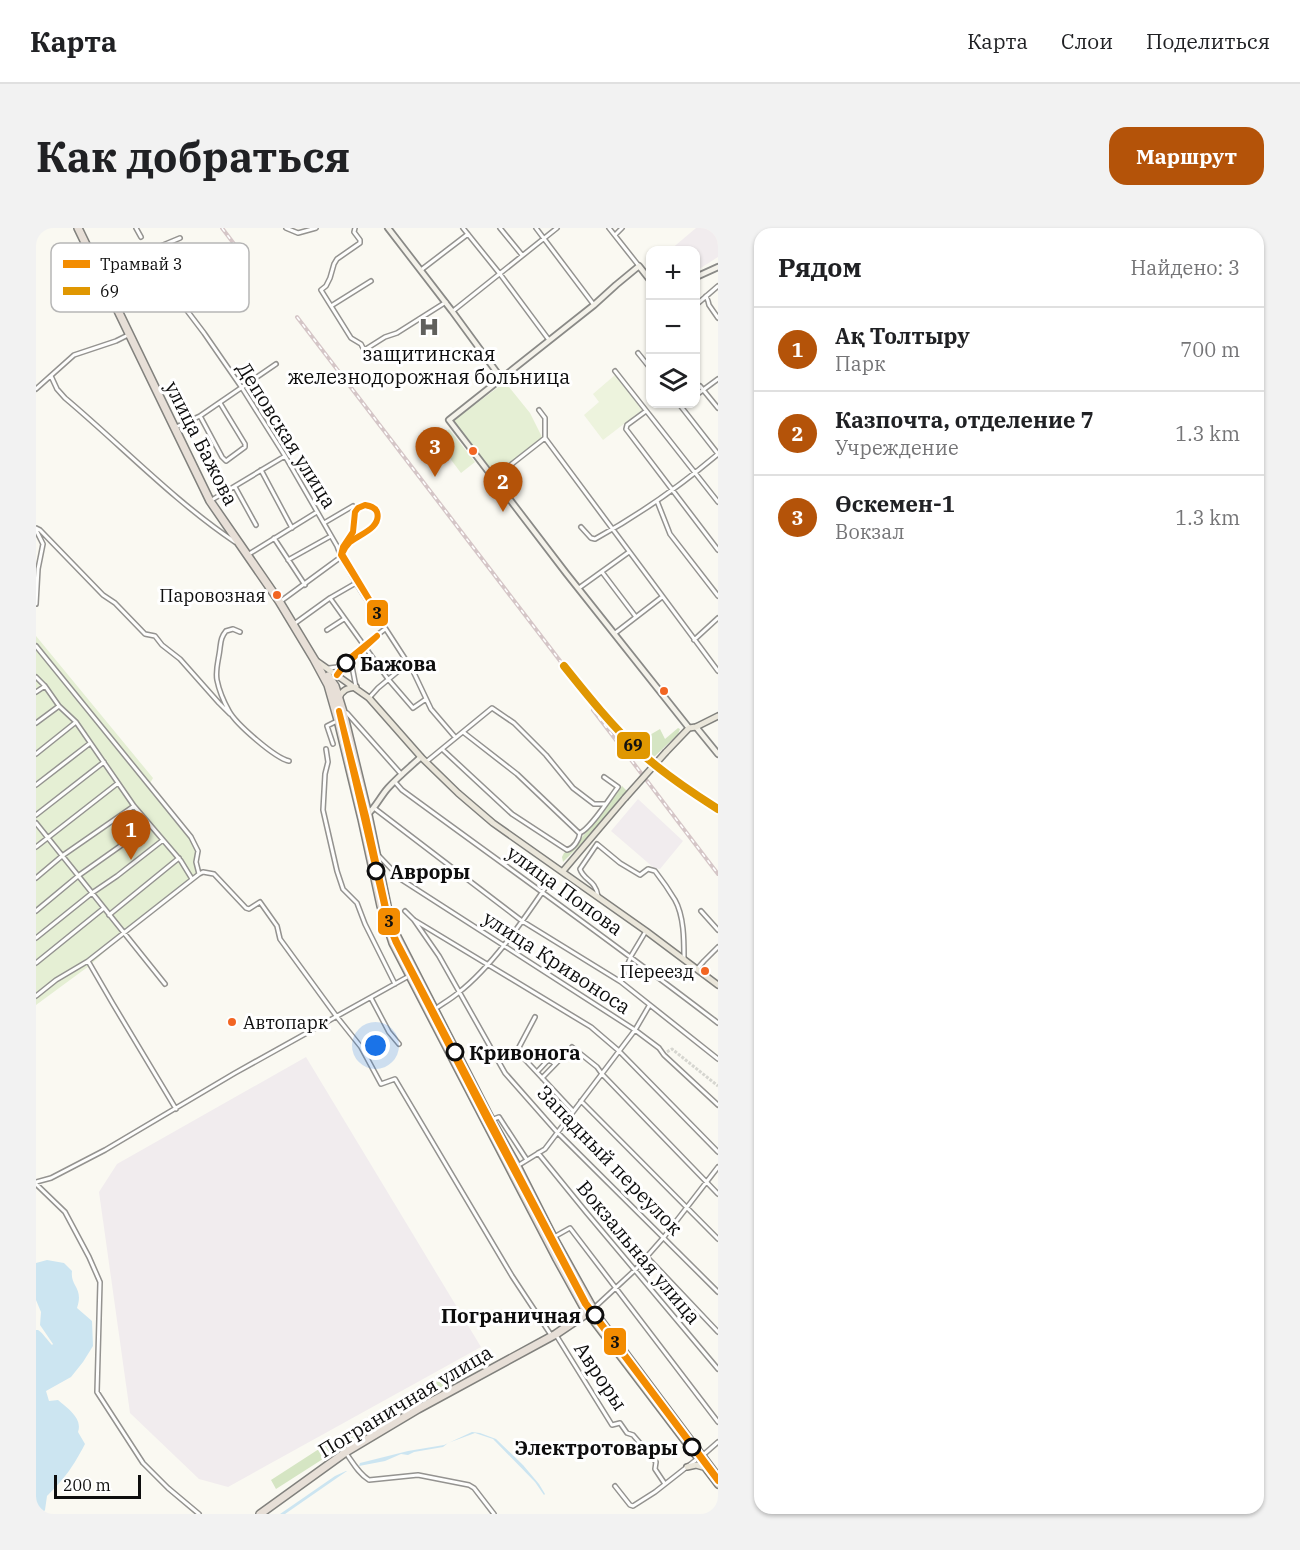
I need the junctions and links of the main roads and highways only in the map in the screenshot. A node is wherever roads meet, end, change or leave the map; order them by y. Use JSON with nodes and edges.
{"nodes":[{"id":1,"x":78,"y":228,"type":"edge"},
{"id":2,"x":85,"y":243,"type":"edge"},
{"id":3,"x":118,"y":312,"type":"edge"},
{"id":4,"x":314,"y":659,"type":"junction"},
{"id":5,"x":356,"y":687,"type":"junction"},
{"id":6,"x":339,"y":700,"type":"junction"},
{"id":7,"x":718,"y":716,"type":"edge"},
{"id":8,"x":365,"y":817,"type":"junction"},
{"id":9,"x":563,"y":871,"type":"junction"},
{"id":10,"x":413,"y":974,"type":"junction"},
{"id":11,"x":718,"y":985,"type":"edge"},
{"id":12,"x":514,"y":1167,"type":"junction"},
{"id":13,"x":590,"y":1311,"type":"junction"},
{"id":14,"x":700,"y":1457,"type":"junction"},
{"id":15,"x":687,"y":1467,"type":"road end"},
{"id":16,"x":704,"y":1467,"type":"junction"},
{"id":17,"x":718,"y":1476,"type":"edge"},
{"id":18,"x":718,"y":1485,"type":"edge"},
{"id":19,"x":260,"y":1514,"type":"edge"}],
"edges":[{"from":1,"to":2,"type":"highway","name":"улица Бажова"},
{"from":3,"to":4,"type":"highway","name":"улица Бажова"},
{"from":4,"to":5,"type":"main road","name":"улица Бажова"},
{"from":4,"to":6,"type":"highway"},
{"from":4,"to":8,"type":"highway"},
{"from":5,"to":6,"type":"main road"},
{"from":5,"to":9,"type":"main road","name":"улица Бажова"},
{"from":6,"to":8,"type":"highway"},
{"from":7,"to":9,"type":"main road","bridge":true},
{"from":8,"to":10,"type":"highway"},
{"from":9,"to":11,"type":"main road","name":"улица Бажова"},
{"from":10,"to":12,"type":"highway"},
{"from":10,"to":12,"type":"highway"},
{"from":12,"to":13,"type":"highway"},
{"from":12,"to":13,"type":"highway"},
{"from":13,"to":14,"type":"main road"},
{"from":13,"to":19,"type":"highway","name":"Пограничная улица"},
{"from":14,"to":16,"type":"main road"},
{"from":14,"to":17,"type":"main road"},
{"from":15,"to":16,"type":"main road"},
{"from":16,"to":18,"type":"main road"}]}
